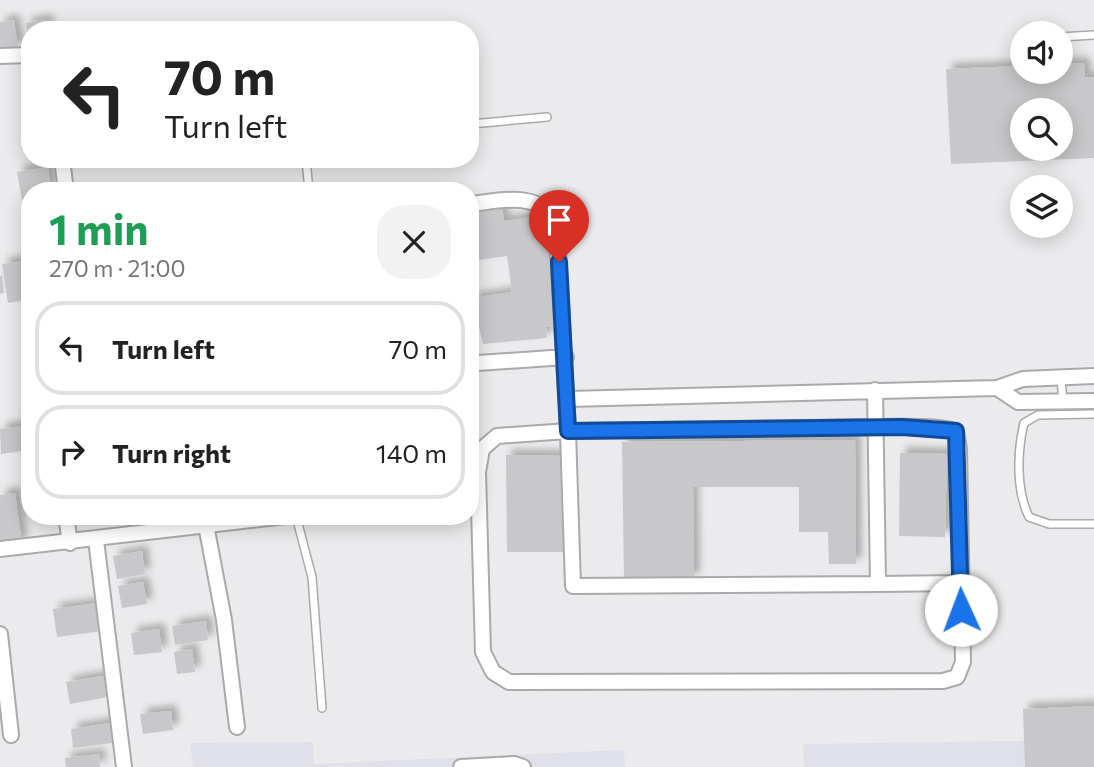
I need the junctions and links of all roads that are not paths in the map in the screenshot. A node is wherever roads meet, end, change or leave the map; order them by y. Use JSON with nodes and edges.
{"nodes":[{"id":1,"x":1094,"y":35,"type":"edge"},
{"id":2,"x":1073,"y":36,"type":"edge"},
{"id":3,"x":21,"y":55,"type":"edge"},
{"id":4,"x":0,"y":56,"type":"edge"},
{"id":5,"x":547,"y":117,"type":"dead end"},
{"id":6,"x":479,"y":123,"type":"edge"},
{"id":7,"x":479,"y":203,"type":"edge"},
{"id":8,"x":566,"y":357,"type":"junction"},
{"id":9,"x":479,"y":363,"type":"edge"},
{"id":10,"x":1094,"y":376,"type":"edge"},
{"id":11,"x":1062,"y":378,"type":"junction"},
{"id":12,"x":998,"y":388,"type":"junction"},
{"id":13,"x":875,"y":390,"type":"junction"},
{"id":14,"x":568,"y":399,"type":"junction"},
{"id":15,"x":1094,"y":401,"type":"edge"},
{"id":16,"x":1063,"y":408,"type":"junction"},
{"id":17,"x":1094,"y":414,"type":"edge"},
{"id":18,"x":877,"y":428,"type":"junction"},
{"id":19,"x":568,"y":431,"type":"junction"},
{"id":20,"x":479,"y":466,"type":"edge"},
{"id":21,"x":479,"y":508,"type":"edge"},
{"id":22,"x":1094,"y":524,"type":"edge"},
{"id":23,"x":67,"y":525,"type":"edge"},
{"id":24,"x":206,"y":525,"type":"joint"},
{"id":25,"x":298,"y":525,"type":"edge"},
{"id":26,"x":96,"y":540,"type":"junction"},
{"id":27,"x":70,"y":543,"type":"junction"},
{"id":28,"x":0,"y":549,"type":"edge"},
{"id":29,"x":960,"y":583,"type":"junction"},
{"id":30,"x":878,"y":584,"type":"junction"},
{"id":31,"x":0,"y":634,"type":"edge"},
{"id":32,"x":322,"y":708,"type":"dead end"},
{"id":33,"x":237,"y":727,"type":"dead end"},
{"id":34,"x":11,"y":735,"type":"dead end"},
{"id":35,"x":124,"y":767,"type":"edge"},
{"id":36,"x":461,"y":767,"type":"edge"},
{"id":37,"x":523,"y":767,"type":"edge"}],
"edges":[{"from":1,"to":2,"type":"lane"},
{"from":3,"to":4,"type":"street"},
{"from":5,"to":6,"type":"lane"},
{"from":7,"to":8,"type":"street"},
{"from":8,"to":9,"type":"street"},
{"from":8,"to":14,"type":"street"},
{"from":10,"to":11,"type":"street"},
{"from":11,"to":12,"type":"street"},
{"from":11,"to":16,"type":"lane"},
{"from":12,"to":13,"type":"street"},
{"from":12,"to":16,"type":"street"},
{"from":13,"to":14,"type":"street"},
{"from":13,"to":18,"type":"street"},
{"from":14,"to":19,"type":"street"},
{"from":15,"to":16,"type":"street"},
{"from":16,"to":17,"type":"lane"},
{"from":16,"to":22,"type":"lane"},
{"from":18,"to":19,"type":"street"},
{"from":18,"to":29,"type":"street"},
{"from":18,"to":30,"type":"street"},
{"from":19,"to":20,"type":"street"},
{"from":19,"to":30,"type":"street"},
{"from":21,"to":29,"type":"street"},
{"from":23,"to":27,"type":"street"},
{"from":24,"to":26,"type":"street"},
{"from":24,"to":33,"type":"street"},
{"from":25,"to":32,"type":"lane"},
{"from":26,"to":27,"type":"street"},
{"from":26,"to":35,"type":"street"},
{"from":27,"to":28,"type":"street"},
{"from":29,"to":30,"type":"street"},
{"from":31,"to":34,"type":"street"},
{"from":36,"to":37,"type":"street"}]}
